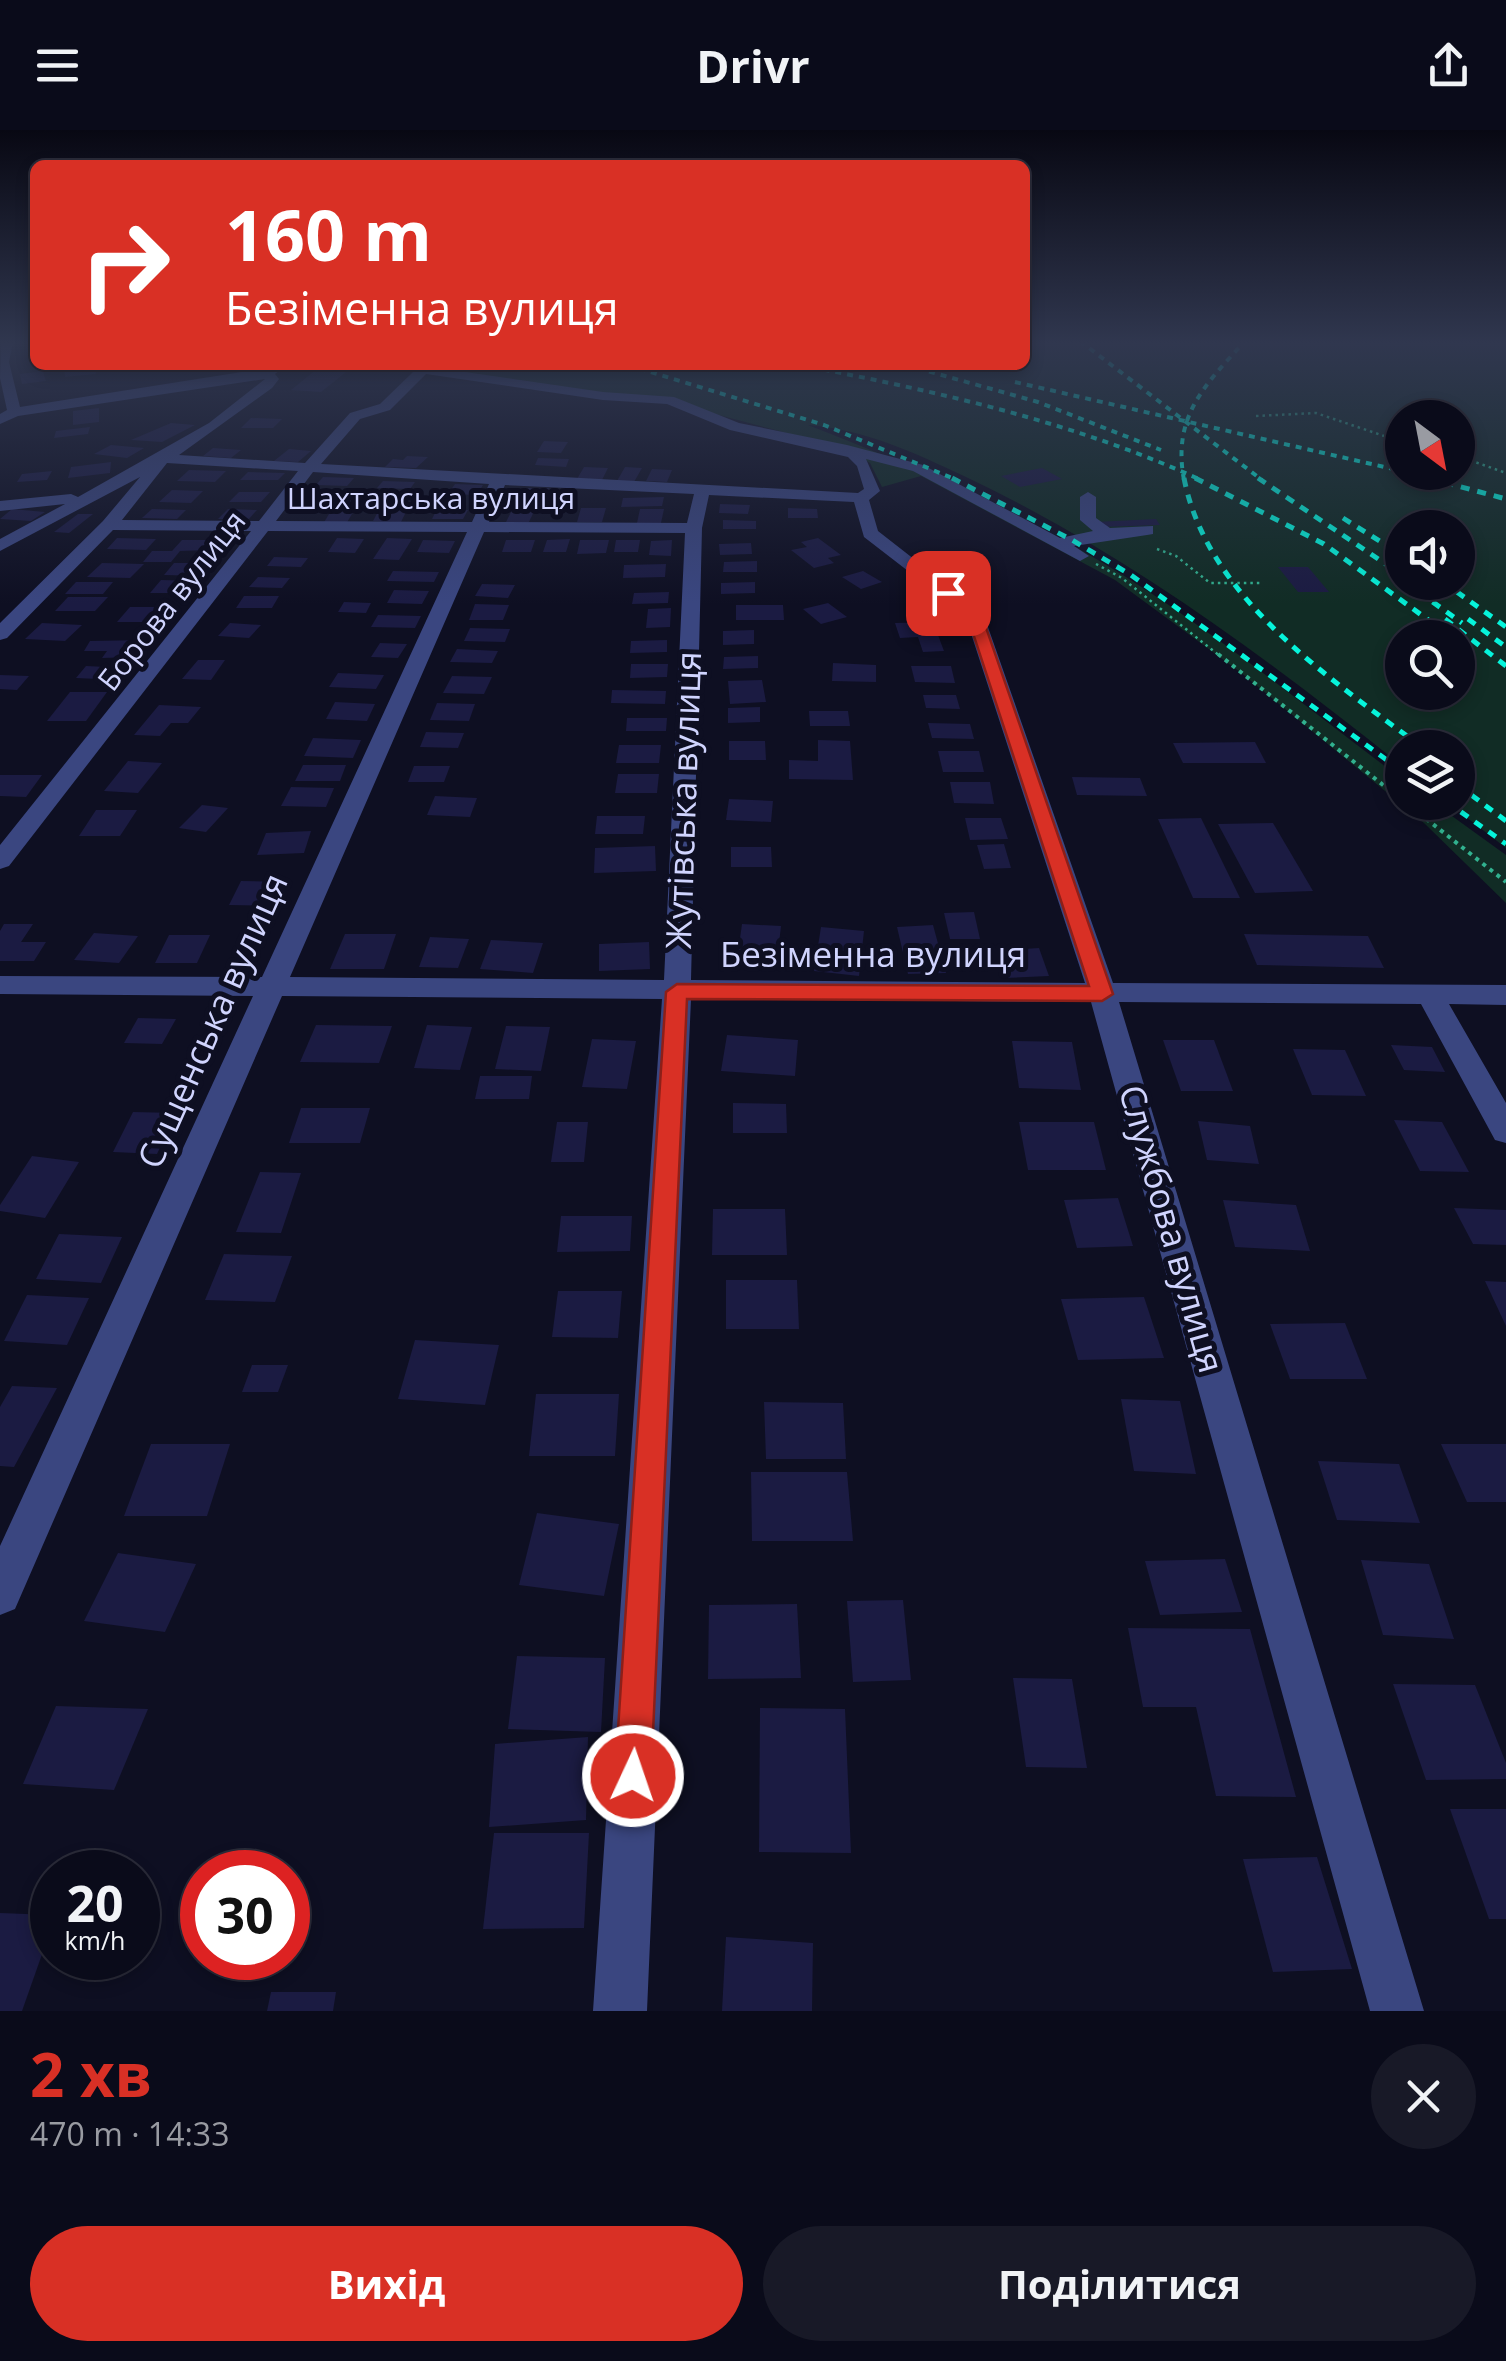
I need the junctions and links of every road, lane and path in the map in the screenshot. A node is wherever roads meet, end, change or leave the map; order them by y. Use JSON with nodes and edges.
{"nodes":[{"id":1,"x":206,"y":429,"type":"edge"},
{"id":2,"x":344,"y":429,"type":"edge"},
{"id":3,"x":743,"y":429,"type":"edge"},
{"id":4,"x":830,"y":446,"type":"junction"},
{"id":5,"x":162,"y":458,"type":"junction"},
{"id":6,"x":1475,"y":462,"type":"edge"},
{"id":7,"x":309,"y":468,"type":"junction"},
{"id":8,"x":1506,"y":473,"type":"edge"},
{"id":9,"x":499,"y":480,"type":"junction"},
{"id":10,"x":703,"y":488,"type":"junction"},
{"id":11,"x":1088,"y":497,"type":"dead end"},
{"id":12,"x":84,"y":498,"type":"junction"},
{"id":13,"x":861,"y":498,"type":"junction"},
{"id":14,"x":0,"y":506,"type":"edge"},
{"id":15,"x":108,"y":525,"type":"junction"},
{"id":16,"x":268,"y":525,"type":"junction"},
{"id":17,"x":475,"y":527,"type":"junction"},
{"id":18,"x":694,"y":528,"type":"junction"},
{"id":19,"x":1147,"y":530,"type":"dead end"},
{"id":20,"x":1107,"y":533,"type":"junction"},
{"id":21,"x":1057,"y":544,"type":"junction"},
{"id":22,"x":0,"y":546,"type":"edge"},
{"id":23,"x":1080,"y":556,"type":"joint"},
{"id":24,"x":1263,"y":583,"type":"dead end"},
{"id":25,"x":0,"y":634,"type":"edge"},
{"id":26,"x":1385,"y":786,"type":"edge"},
{"id":27,"x":1428,"y":820,"type":"edge"},
{"id":28,"x":0,"y":862,"type":"edge"},
{"id":29,"x":1506,"y":882,"type":"edge"},
{"id":30,"x":0,"y":985,"type":"edge"},
{"id":31,"x":268,"y":989,"type":"junction"},
{"id":32,"x":677,"y":992,"type":"junction"},
{"id":33,"x":1102,"y":994,"type":"junction"},
{"id":34,"x":1430,"y":994,"type":"junction"},
{"id":35,"x":1506,"y":995,"type":"edge"},
{"id":36,"x":1506,"y":1131,"type":"edge"},
{"id":37,"x":0,"y":1594,"type":"edge"},
{"id":38,"x":620,"y":2011,"type":"edge"},
{"id":39,"x":1398,"y":2011,"type":"edge"}],
"edges":[{"from":1,"to":5,"type":"street"},
{"from":2,"to":7,"type":"street","name":"Борова вулиця"},
{"from":3,"to":4,"type":"street"},
{"from":4,"to":13,"type":"street","name":"Службова вулиця"},
{"from":4,"to":21,"type":"street"},
{"from":5,"to":7,"type":"street"},
{"from":5,"to":12,"type":"street"},
{"from":5,"to":15,"type":"street"},
{"from":6,"to":8,"type":"path"},
{"from":7,"to":9,"type":"street"},
{"from":7,"to":16,"type":"street","name":"Борова вулиця"},
{"from":9,"to":10,"type":"street"},
{"from":9,"to":17,"type":"street","name":"Сущенська вулиця"},
{"from":10,"to":13,"type":"street"},
{"from":10,"to":18,"type":"street","name":"Жутівська вулиця"},
{"from":11,"to":20,"type":"street"},
{"from":12,"to":14,"type":"street"},
{"from":12,"to":22,"type":"street"},
{"from":13,"to":33,"type":"street","name":"Службова вулиця"},
{"from":15,"to":16,"type":"street","name":"Шахтарська вулиця"},
{"from":15,"to":25,"type":"street"},
{"from":16,"to":17,"type":"street","name":"Шахтарська вулиця"},
{"from":16,"to":28,"type":"street","name":"Борова вулиця"},
{"from":17,"to":18,"type":"street","name":"Шахтарська вулиця"},
{"from":17,"to":31,"type":"street","name":"Сущенська вулиця"},
{"from":18,"to":32,"type":"street","name":"Жутівська вулиця"},
{"from":19,"to":20,"type":"street"},
{"from":20,"to":21,"type":"street"},
{"from":20,"to":24,"type":"path"},
{"from":21,"to":23,"type":"street"},
{"from":23,"to":26,"type":"path"},
{"from":27,"to":29,"type":"path"},
{"from":30,"to":31,"type":"street","name":"Безіменна вулиця"},
{"from":31,"to":32,"type":"street","name":"Безіменна вулиця"},
{"from":31,"to":37,"type":"street","name":"Сущенська вулиця"},
{"from":32,"to":33,"type":"street","name":"Безіменна вулиця"},
{"from":32,"to":38,"type":"street","name":"Жутівська вулиця"},
{"from":33,"to":34,"type":"street","name":"Безіменна вулиця"},
{"from":33,"to":39,"type":"street","name":"Службова вулиця"},
{"from":34,"to":35,"type":"street","name":"Безіменна вулиця"},
{"from":34,"to":36,"type":"street"}]}
